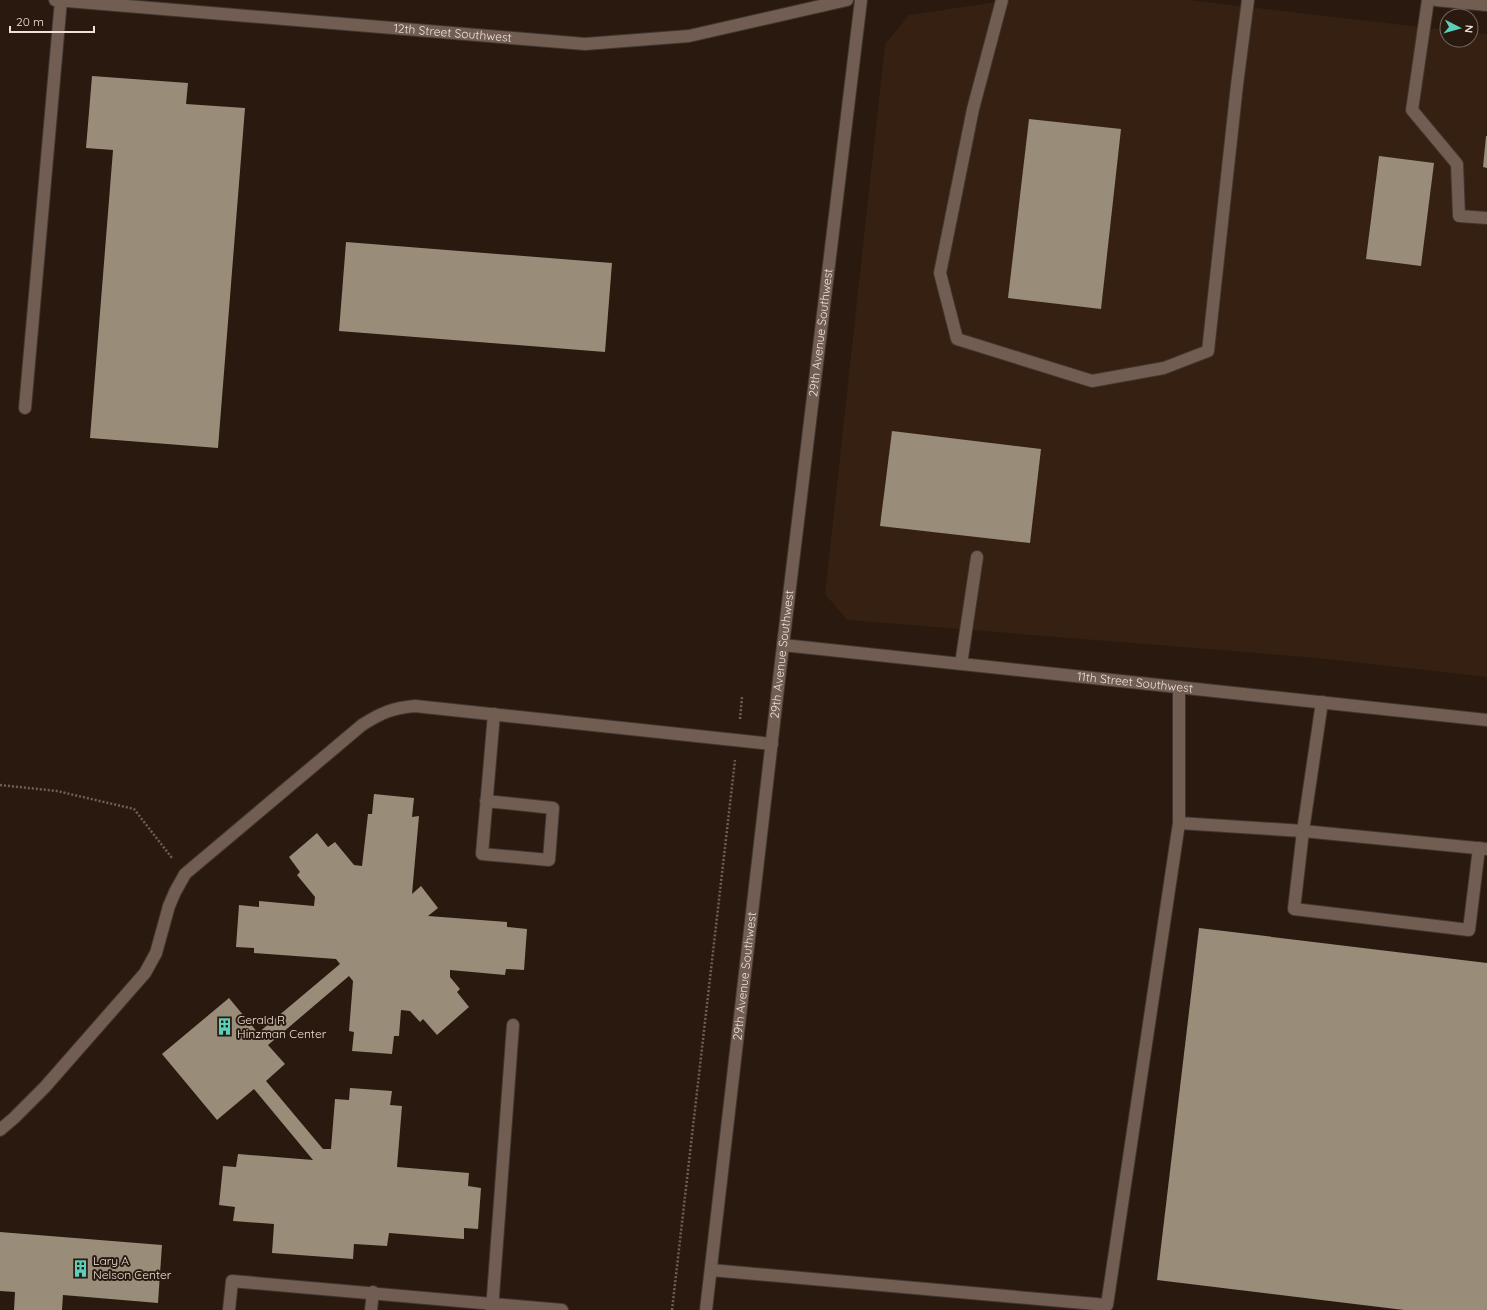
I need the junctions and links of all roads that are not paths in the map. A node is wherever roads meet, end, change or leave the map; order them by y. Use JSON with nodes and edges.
{"nodes":[{"id":1,"x":59,"y":0,"type":"edge"},
{"id":2,"x":847,"y":0,"type":"edge"},
{"id":3,"x":861,"y":0,"type":"edge"},
{"id":4,"x":1002,"y":0,"type":"edge"},
{"id":5,"x":1248,"y":0,"type":"edge"},
{"id":6,"x":1428,"y":0,"type":"edge"},
{"id":7,"x":1436,"y":0,"type":"edge"},
{"id":8,"x":1487,"y":5,"type":"edge"},
{"id":9,"x":1487,"y":218,"type":"edge"},
{"id":10,"x":25,"y":408,"type":"dead end"},
{"id":11,"x":977,"y":557,"type":"dead end"},
{"id":12,"x":784,"y":645,"type":"junction"},
{"id":13,"x":961,"y":664,"type":"junction"},
{"id":14,"x":1179,"y":687,"type":"junction"},
{"id":15,"x":1322,"y":702,"type":"junction"},
{"id":16,"x":494,"y":714,"type":"junction"},
{"id":17,"x":1487,"y":720,"type":"edge"},
{"id":18,"x":772,"y":744,"type":"junction"},
{"id":19,"x":486,"y":801,"type":"junction"},
{"id":20,"x":1179,"y":823,"type":"junction"},
{"id":21,"x":1303,"y":831,"type":"junction"},
{"id":22,"x":1483,"y":849,"type":"edge"},
{"id":23,"x":513,"y":1024,"type":"dead end"},
{"id":24,"x":0,"y":1130,"type":"edge"},
{"id":25,"x":711,"y":1270,"type":"junction"},
{"id":26,"x":373,"y":1292,"type":"junction"},
{"id":27,"x":492,"y":1307,"type":"edge"},
{"id":28,"x":229,"y":1310,"type":"edge"},
{"id":29,"x":371,"y":1310,"type":"edge"},
{"id":30,"x":562,"y":1310,"type":"edge"},
{"id":31,"x":706,"y":1310,"type":"edge"}],
"edges":[{"from":1,"to":2,"type":"street","name":"12th Street Southwest"},
{"from":1,"to":10,"type":"street"},
{"from":3,"to":12,"type":"street","name":"29th Avenue Southwest"},
{"from":4,"to":5,"type":"street"},
{"from":6,"to":9,"type":"street"},
{"from":7,"to":8,"type":"street"},
{"from":11,"to":13,"type":"street"},
{"from":12,"to":13,"type":"street","name":"11th Street Southwest"},
{"from":12,"to":18,"type":"street","name":"29th Avenue Southwest"},
{"from":13,"to":14,"type":"street","name":"11th Street Southwest"},
{"from":14,"to":15,"type":"street","name":"11th Street Southwest"},
{"from":14,"to":20,"type":"street"},
{"from":15,"to":17,"type":"street","name":"11th Street Southwest"},
{"from":15,"to":21,"type":"street"},
{"from":16,"to":18,"type":"street"},
{"from":16,"to":19,"type":"street"},
{"from":16,"to":24,"type":"street"},
{"from":18,"to":25,"type":"street","name":"29th Avenue Southwest"},
{"from":19,"to":19,"type":"street"},
{"from":20,"to":21,"type":"street"},
{"from":20,"to":25,"type":"street"},
{"from":21,"to":22,"type":"street"},
{"from":21,"to":22,"type":"street"},
{"from":23,"to":27,"type":"street"},
{"from":25,"to":31,"type":"street","name":"29th Avenue Southwest"},
{"from":26,"to":27,"type":"street"},
{"from":26,"to":28,"type":"street"},
{"from":26,"to":29,"type":"street"},
{"from":27,"to":30,"type":"street"}]}
